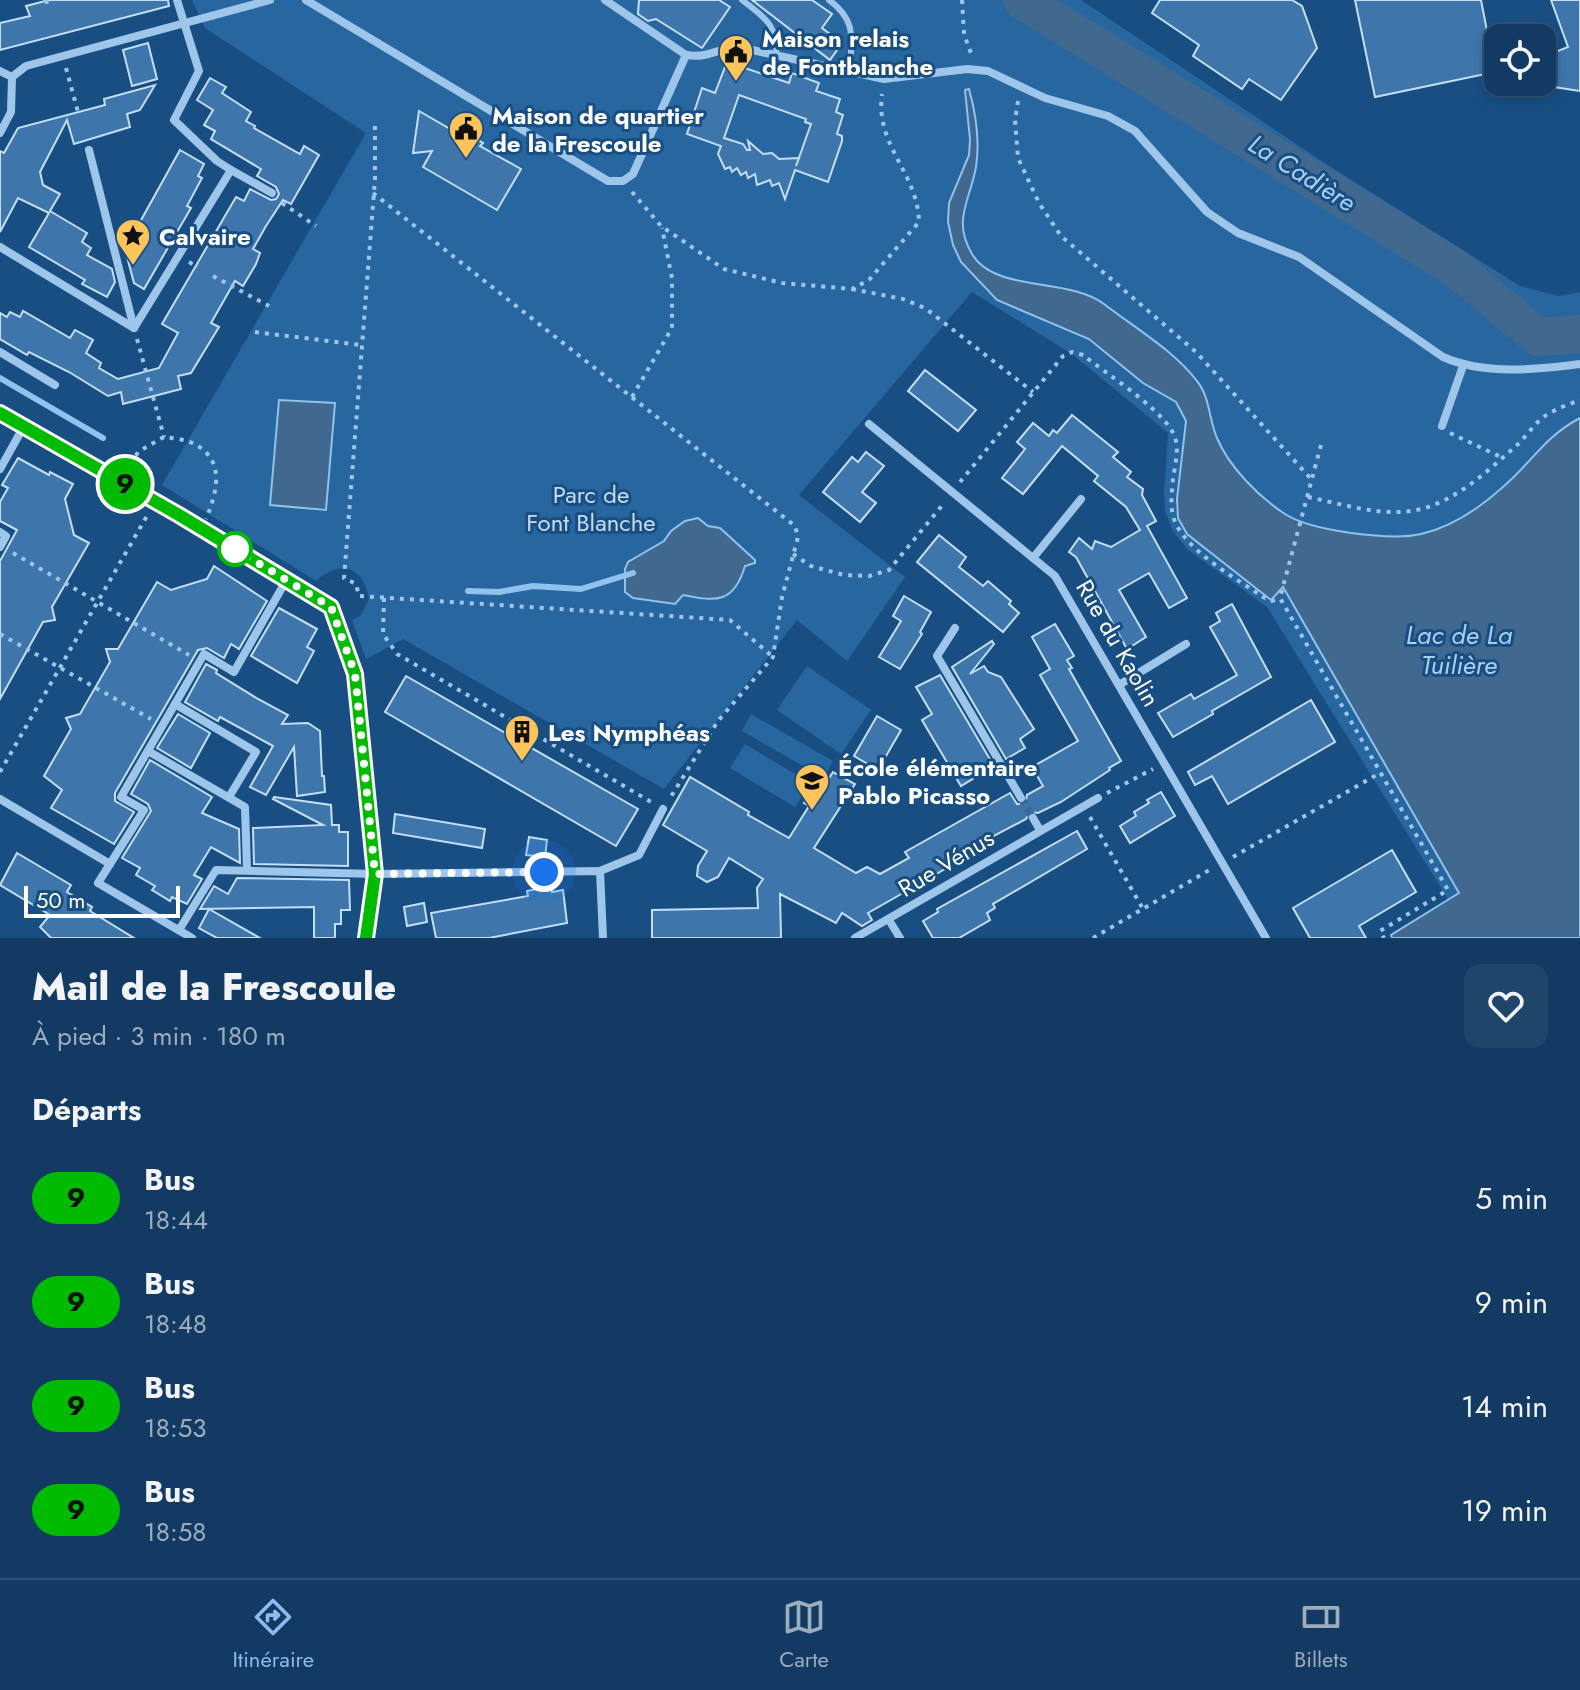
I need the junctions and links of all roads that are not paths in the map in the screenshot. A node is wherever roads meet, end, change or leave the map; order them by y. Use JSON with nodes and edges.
{"nodes":[{"id":1,"x":177,"y":0,"type":"edge"},
{"id":2,"x":270,"y":0,"type":"edge"},
{"id":3,"x":306,"y":0,"type":"edge"},
{"id":4,"x":605,"y":0,"type":"edge"},
{"id":5,"x":742,"y":0,"type":"edge"},
{"id":6,"x":829,"y":0,"type":"edge"},
{"id":7,"x":184,"y":21,"type":"junction"},
{"id":8,"x":686,"y":55,"type":"junction"},
{"id":9,"x":776,"y":55,"type":"junction"},
{"id":10,"x":0,"y":71,"type":"edge"},
{"id":11,"x":850,"y":72,"type":"junction"},
{"id":12,"x":12,"y":77,"type":"junction"},
{"id":13,"x":0,"y":133,"type":"edge"},
{"id":14,"x":89,"y":150,"type":"dead end"},
{"id":15,"x":231,"y":170,"type":"junction"},
{"id":16,"x":272,"y":193,"type":"road end"},
{"id":17,"x":0,"y":247,"type":"edge"},
{"id":18,"x":134,"y":328,"type":"junction"},
{"id":19,"x":0,"y":352,"type":"edge"},
{"id":20,"x":1580,"y":364,"type":"edge"},
{"id":21,"x":1463,"y":366,"type":"junction"},
{"id":22,"x":55,"y":385,"type":"dead end"},
{"id":23,"x":0,"y":413,"type":"edge"},
{"id":24,"x":869,"y":424,"type":"dead end"},
{"id":25,"x":24,"y":426,"type":"junction"},
{"id":26,"x":1442,"y":426,"type":"road end"},
{"id":27,"x":0,"y":469,"type":"edge"},
{"id":28,"x":1081,"y":499,"type":"dead end"},
{"id":29,"x":0,"y":532,"type":"edge"},
{"id":30,"x":0,"y":546,"type":"edge"},
{"id":31,"x":1033,"y":558,"type":"junction"},
{"id":32,"x":287,"y":579,"type":"junction"},
{"id":33,"x":955,"y":628,"type":"dead end"},
{"id":34,"x":1186,"y":644,"type":"dead end"},
{"id":35,"x":1119,"y":685,"type":"junction"},
{"id":36,"x":175,"y":704,"type":"junction"},
{"id":37,"x":148,"y":751,"type":"junction"},
{"id":38,"x":229,"y":797,"type":"junction"},
{"id":39,"x":1021,"y":798,"type":"tunnel mouth"},
{"id":40,"x":1098,"y":798,"type":"road end"},
{"id":41,"x":0,"y":799,"type":"edge"},
{"id":42,"x":663,"y":809,"type":"road end"},
{"id":43,"x":1033,"y":818,"type":"tunnel mouth"},
{"id":44,"x":1040,"y":830,"type":"junction"},
{"id":45,"x":110,"y":864,"type":"junction"},
{"id":46,"x":247,"y":869,"type":"junction"},
{"id":47,"x":600,"y":871,"type":"junction"},
{"id":48,"x":375,"y":874,"type":"junction"},
{"id":49,"x":889,"y":920,"type":"junction"},
{"id":50,"x":179,"y":930,"type":"junction"},
{"id":51,"x":192,"y":938,"type":"edge"},
{"id":52,"x":366,"y":938,"type":"edge"},
{"id":53,"x":603,"y":938,"type":"edge"},
{"id":54,"x":855,"y":938,"type":"edge"},
{"id":55,"x":900,"y":938,"type":"edge"},
{"id":56,"x":1266,"y":938,"type":"edge"}],
"edges":[{"from":1,"to":7,"type":"street"},
{"from":2,"to":7,"type":"street"},
{"from":3,"to":8,"type":"street"},
{"from":4,"to":8,"type":"street"},
{"from":5,"to":9,"type":"lane"},
{"from":6,"to":11,"type":"lane"},
{"from":7,"to":12,"type":"street"},
{"from":7,"to":15,"type":"street"},
{"from":8,"to":9,"type":"street"},
{"from":9,"to":11,"type":"street"},
{"from":10,"to":12,"type":"street"},
{"from":11,"to":21,"type":"street"},
{"from":12,"to":13,"type":"street"},
{"from":14,"to":18,"type":"street"},
{"from":15,"to":16,"type":"street"},
{"from":15,"to":18,"type":"street"},
{"from":17,"to":18,"type":"street"},
{"from":19,"to":22,"type":"street"},
{"from":20,"to":21,"type":"street"},
{"from":21,"to":26,"type":"street"},
{"from":23,"to":25,"type":"street"},
{"from":24,"to":31,"type":"street","name":"Rue du Kaolin"},
{"from":25,"to":27,"type":"street"},
{"from":25,"to":32,"type":"street"},
{"from":28,"to":31,"type":"street"},
{"from":29,"to":30,"type":"street"},
{"from":31,"to":35,"type":"street","name":"Rue du Kaolin"},
{"from":32,"to":36,"type":"street"},
{"from":32,"to":48,"type":"street"},
{"from":33,"to":39,"type":"street"},
{"from":34,"to":35,"type":"street"},
{"from":35,"to":56,"type":"street","name":"Rue du Kaolin"},
{"from":36,"to":37,"type":"street"},
{"from":36,"to":38,"type":"street"},
{"from":37,"to":38,"type":"street"},
{"from":37,"to":45,"type":"street"},
{"from":38,"to":46,"type":"street"},
{"from":40,"to":44,"type":"street","name":"Rue Vénus"},
{"from":41,"to":45,"type":"street"},
{"from":42,"to":47,"type":"street"},
{"from":43,"to":44,"type":"street"},
{"from":44,"to":49,"type":"street","name":"Rue Vénus"},
{"from":45,"to":50,"type":"street"},
{"from":46,"to":48,"type":"street"},
{"from":46,"to":50,"type":"street"},
{"from":47,"to":48,"type":"street"},
{"from":47,"to":53,"type":"street"},
{"from":48,"to":52,"type":"street"},
{"from":49,"to":54,"type":"street","name":"Rue Vénus"},
{"from":49,"to":55,"type":"street"},
{"from":50,"to":51,"type":"street"}]}
